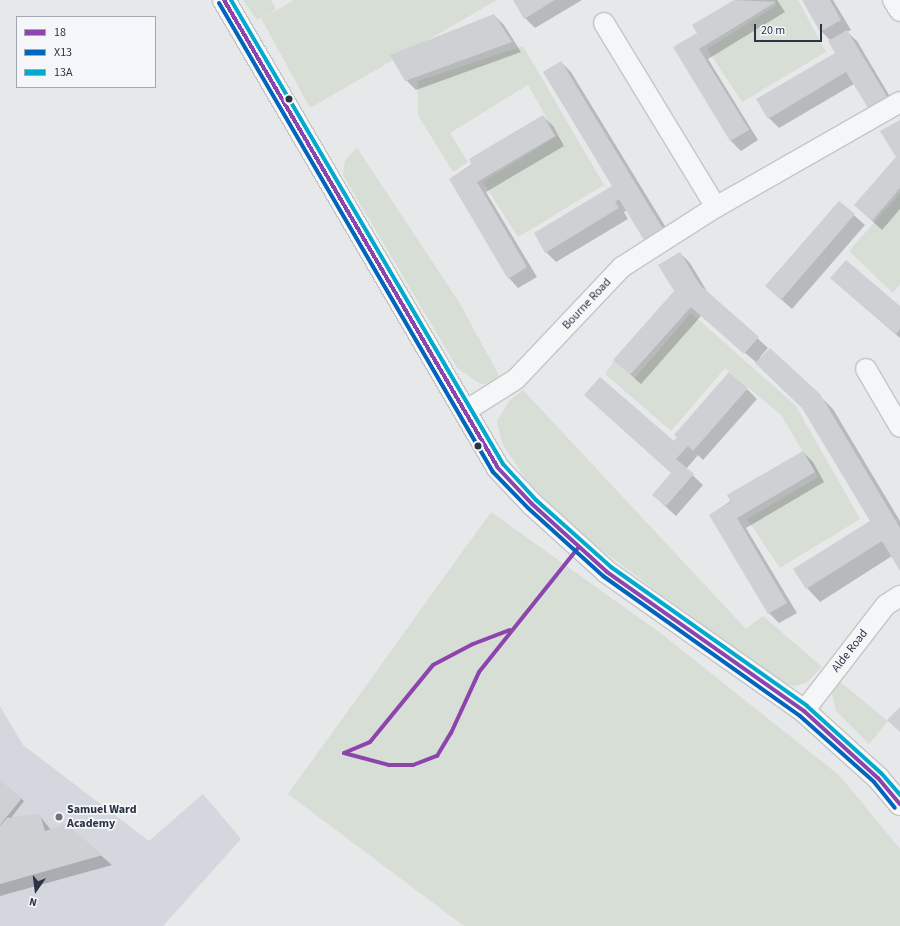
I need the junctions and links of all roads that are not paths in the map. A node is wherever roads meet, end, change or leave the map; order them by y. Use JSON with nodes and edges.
{"nodes":[{"id":1,"x":224,"y":0,"type":"edge"},
{"id":2,"x":893,"y":0,"type":"edge"},
{"id":3,"x":900,"y":11,"type":"edge"},
{"id":4,"x":604,"y":23,"type":"dead end"},
{"id":5,"x":900,"y":102,"type":"edge"},
{"id":6,"x":716,"y":207,"type":"junction"},
{"id":7,"x":866,"y":369,"type":"dead end"},
{"id":8,"x":467,"y":410,"type":"junction"},
{"id":9,"x":900,"y":427,"type":"edge"},
{"id":10,"x":900,"y":596,"type":"edge"},
{"id":11,"x":804,"y":711,"type":"junction"},
{"id":12,"x":900,"y":804,"type":"edge"}],
"edges":[{"from":1,"to":8,"type":"street"},
{"from":2,"to":3,"type":"street"},
{"from":4,"to":6,"type":"street"},
{"from":5,"to":6,"type":"street","name":"Bourne Road"},
{"from":6,"to":8,"type":"street","name":"Bourne Road"},
{"from":7,"to":9,"type":"street"},
{"from":8,"to":11,"type":"street"},
{"from":10,"to":11,"type":"street","name":"Alde Road"},
{"from":11,"to":12,"type":"street"}]}
